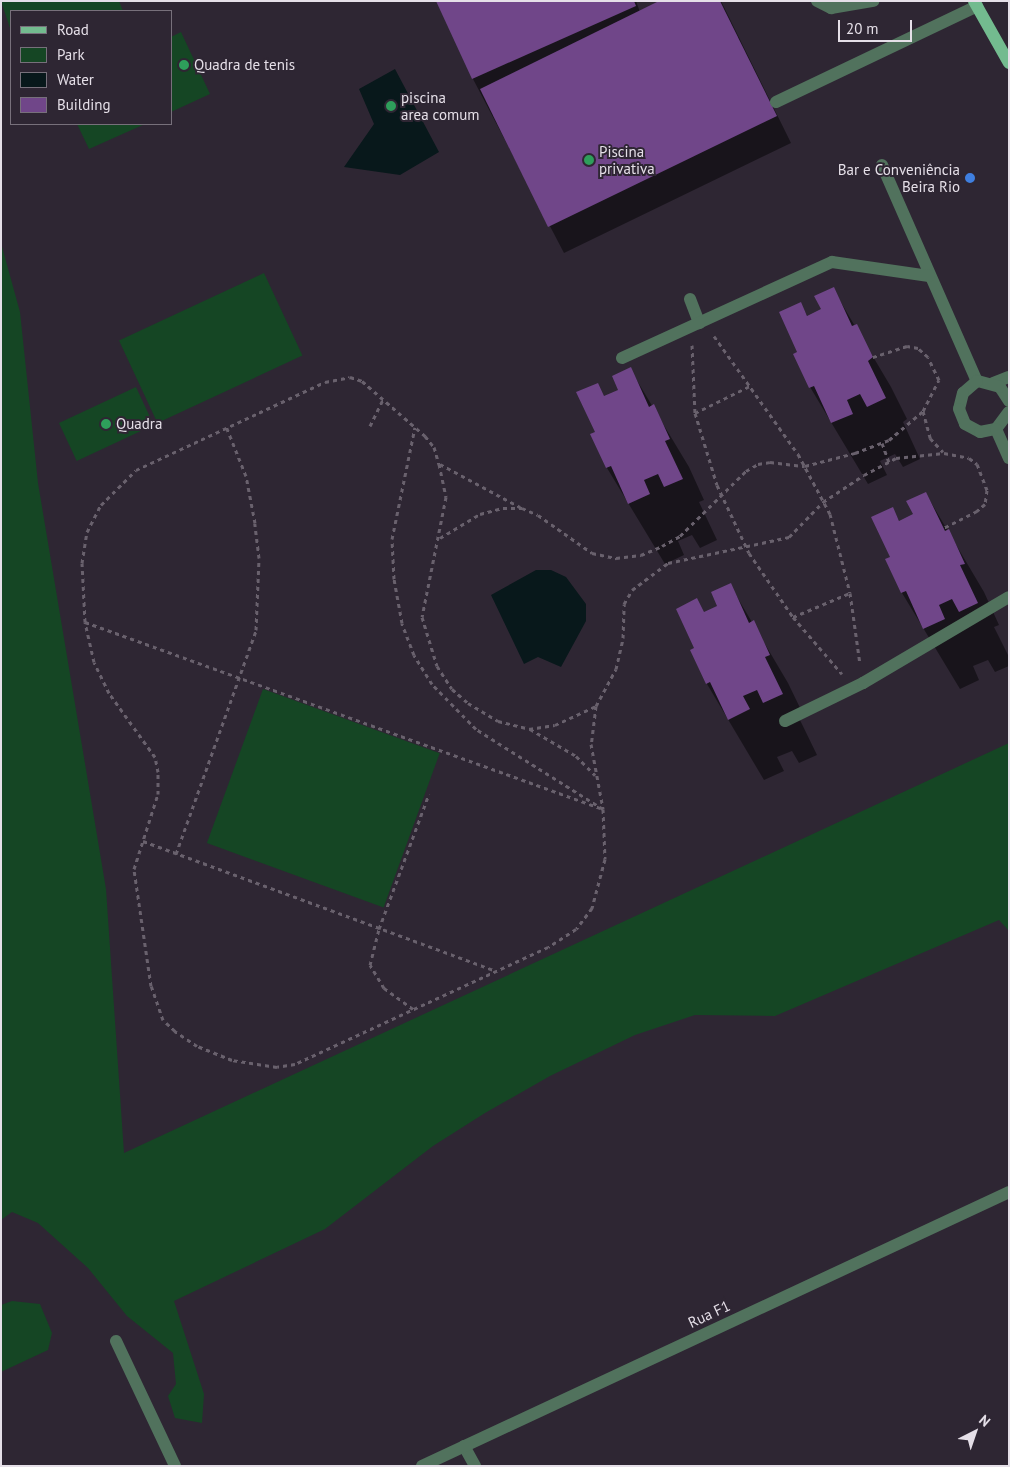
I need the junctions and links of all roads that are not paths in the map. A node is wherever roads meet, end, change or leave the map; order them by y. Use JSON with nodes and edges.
{"nodes":[{"id":1,"x":817,"y":1,"type":"edge"},
{"id":2,"x":873,"y":1,"type":"edge"},
{"id":3,"x":975,"y":4,"type":"edge"},
{"id":4,"x":1009,"y":63,"type":"edge"},
{"id":5,"x":776,"y":102,"type":"dead end"},
{"id":6,"x":882,"y":165,"type":"dead end"},
{"id":7,"x":929,"y":276,"type":"junction"},
{"id":8,"x":690,"y":299,"type":"dead end"},
{"id":9,"x":698,"y":324,"type":"junction"},
{"id":10,"x":622,"y":358,"type":"dead end"},
{"id":11,"x":1009,"y":377,"type":"edge"},
{"id":12,"x":977,"y":381,"type":"junction"},
{"id":13,"x":993,"y":383,"type":"junction"},
{"id":14,"x":1009,"y":401,"type":"edge"},
{"id":15,"x":1008,"y":415,"type":"edge"},
{"id":16,"x":996,"y":429,"type":"junction"},
{"id":17,"x":1009,"y":458,"type":"edge"},
{"id":18,"x":1009,"y":597,"type":"edge"},
{"id":19,"x":785,"y":721,"type":"dead end"},
{"id":20,"x":1009,"y":1192,"type":"edge"},
{"id":21,"x":116,"y":1340,"type":"dead end"},
{"id":22,"x":464,"y":1446,"type":"junction"},
{"id":23,"x":175,"y":1466,"type":"edge"},
{"id":24,"x":422,"y":1466,"type":"edge"},
{"id":25,"x":476,"y":1466,"type":"edge"}],
"edges":[{"from":1,"to":2,"type":"street"},
{"from":3,"to":4,"type":"main road"},
{"from":3,"to":5,"type":"street"},
{"from":6,"to":7,"type":"street"},
{"from":7,"to":9,"type":"street"},
{"from":7,"to":12,"type":"street"},
{"from":8,"to":9,"type":"street"},
{"from":9,"to":10,"type":"street"},
{"from":11,"to":13,"type":"street"},
{"from":12,"to":13,"type":"street"},
{"from":12,"to":16,"type":"street"},
{"from":13,"to":14,"type":"street"},
{"from":15,"to":16,"type":"street"},
{"from":16,"to":17,"type":"street"},
{"from":18,"to":19,"type":"street"},
{"from":20,"to":22,"type":"street","name":"Rua F1"},
{"from":21,"to":23,"type":"street"},
{"from":22,"to":24,"type":"street","name":"Rua F1"},
{"from":22,"to":25,"type":"street"}]}
